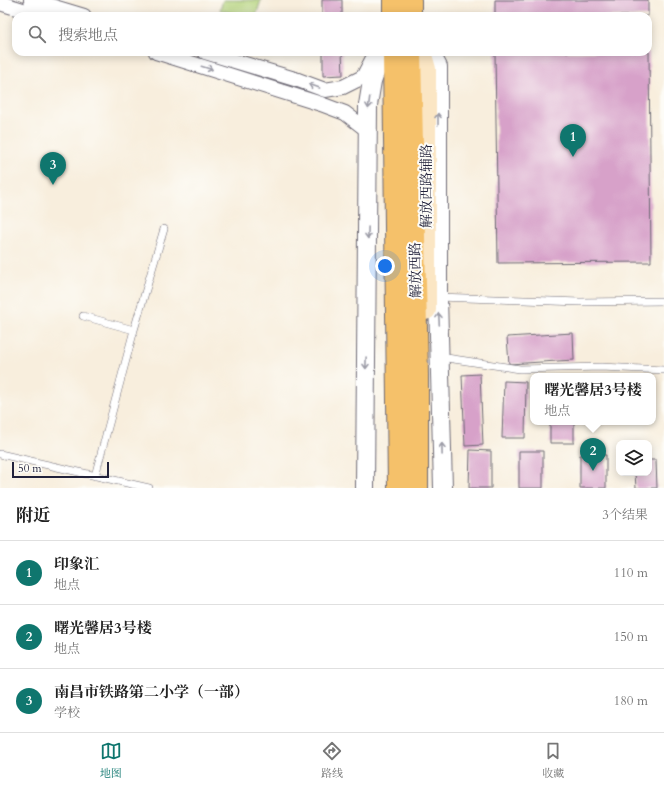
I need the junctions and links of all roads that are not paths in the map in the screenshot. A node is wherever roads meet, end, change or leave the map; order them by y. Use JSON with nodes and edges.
{"nodes":[{"id":1,"x":31,"y":0,"type":"edge"},
{"id":2,"x":394,"y":0,"type":"edge"},
{"id":3,"x":0,"y":3,"type":"edge"},
{"id":4,"x":29,"y":12,"type":"edge"},
{"id":5,"x":71,"y":12,"type":"edge"},
{"id":6,"x":406,"y":12,"type":"edge"},
{"id":7,"x":169,"y":56,"type":"edge"},
{"id":8,"x":217,"y":56,"type":"edge"},
{"id":9,"x":374,"y":56,"type":"edge"},
{"id":10,"x":381,"y":56,"type":"edge"},
{"id":11,"x":394,"y":56,"type":"edge"},
{"id":12,"x":394,"y":56,"type":"edge"},
{"id":13,"x":410,"y":56,"type":"edge"},
{"id":14,"x":422,"y":56,"type":"edge"},
{"id":15,"x":432,"y":56,"type":"edge"},
{"id":16,"x":368,"y":130,"type":"junction"},
{"id":17,"x":164,"y":229,"type":"dead end"},
{"id":18,"x":438,"y":297,"type":"junction"},
{"id":19,"x":664,"y":301,"type":"edge"},
{"id":20,"x":83,"y":316,"type":"dead end"},
{"id":21,"x":134,"y":330,"type":"junction"},
{"id":22,"x":440,"y":357,"type":"junction"},
{"id":23,"x":664,"y":370,"type":"edge"},
{"id":24,"x":0,"y":454,"type":"edge"},
{"id":25,"x":95,"y":476,"type":"junction"},
{"id":26,"x":149,"y":488,"type":"edge"},
{"id":27,"x":365,"y":488,"type":"edge"},
{"id":28,"x":390,"y":488,"type":"edge"},
{"id":29,"x":399,"y":488,"type":"edge"},
{"id":30,"x":417,"y":488,"type":"edge"},
{"id":31,"x":426,"y":488,"type":"edge"},
{"id":32,"x":443,"y":488,"type":"edge"}],
"edges":[{"from":1,"to":5,"type":"street"},
{"from":2,"to":6,"type":"main road"},
{"from":3,"to":4,"type":"street"},
{"from":7,"to":16,"type":"street","one_way":true},
{"from":9,"to":8,"type":"street","one_way":true},
{"from":10,"to":16,"type":"street","one_way":true},
{"from":11,"to":28,"type":"main road"},
{"from":12,"to":29,"type":"main road","name":"解放西路"},
{"from":13,"to":30,"type":"main road","name":"解放西路"},
{"from":14,"to":31,"type":"main road","name":"解放西路辅路"},
{"from":18,"to":15,"type":"street","one_way":true},
{"from":16,"to":27,"type":"street","one_way":true},
{"from":17,"to":21,"type":"lane"},
{"from":18,"to":19,"type":"lane"},
{"from":22,"to":18,"type":"street","one_way":true},
{"from":20,"to":21,"type":"lane"},
{"from":21,"to":25,"type":"lane"},
{"from":22,"to":23,"type":"lane"},
{"from":32,"to":22,"type":"street","one_way":true},
{"from":24,"to":25,"type":"lane"},
{"from":25,"to":26,"type":"lane"}]}
